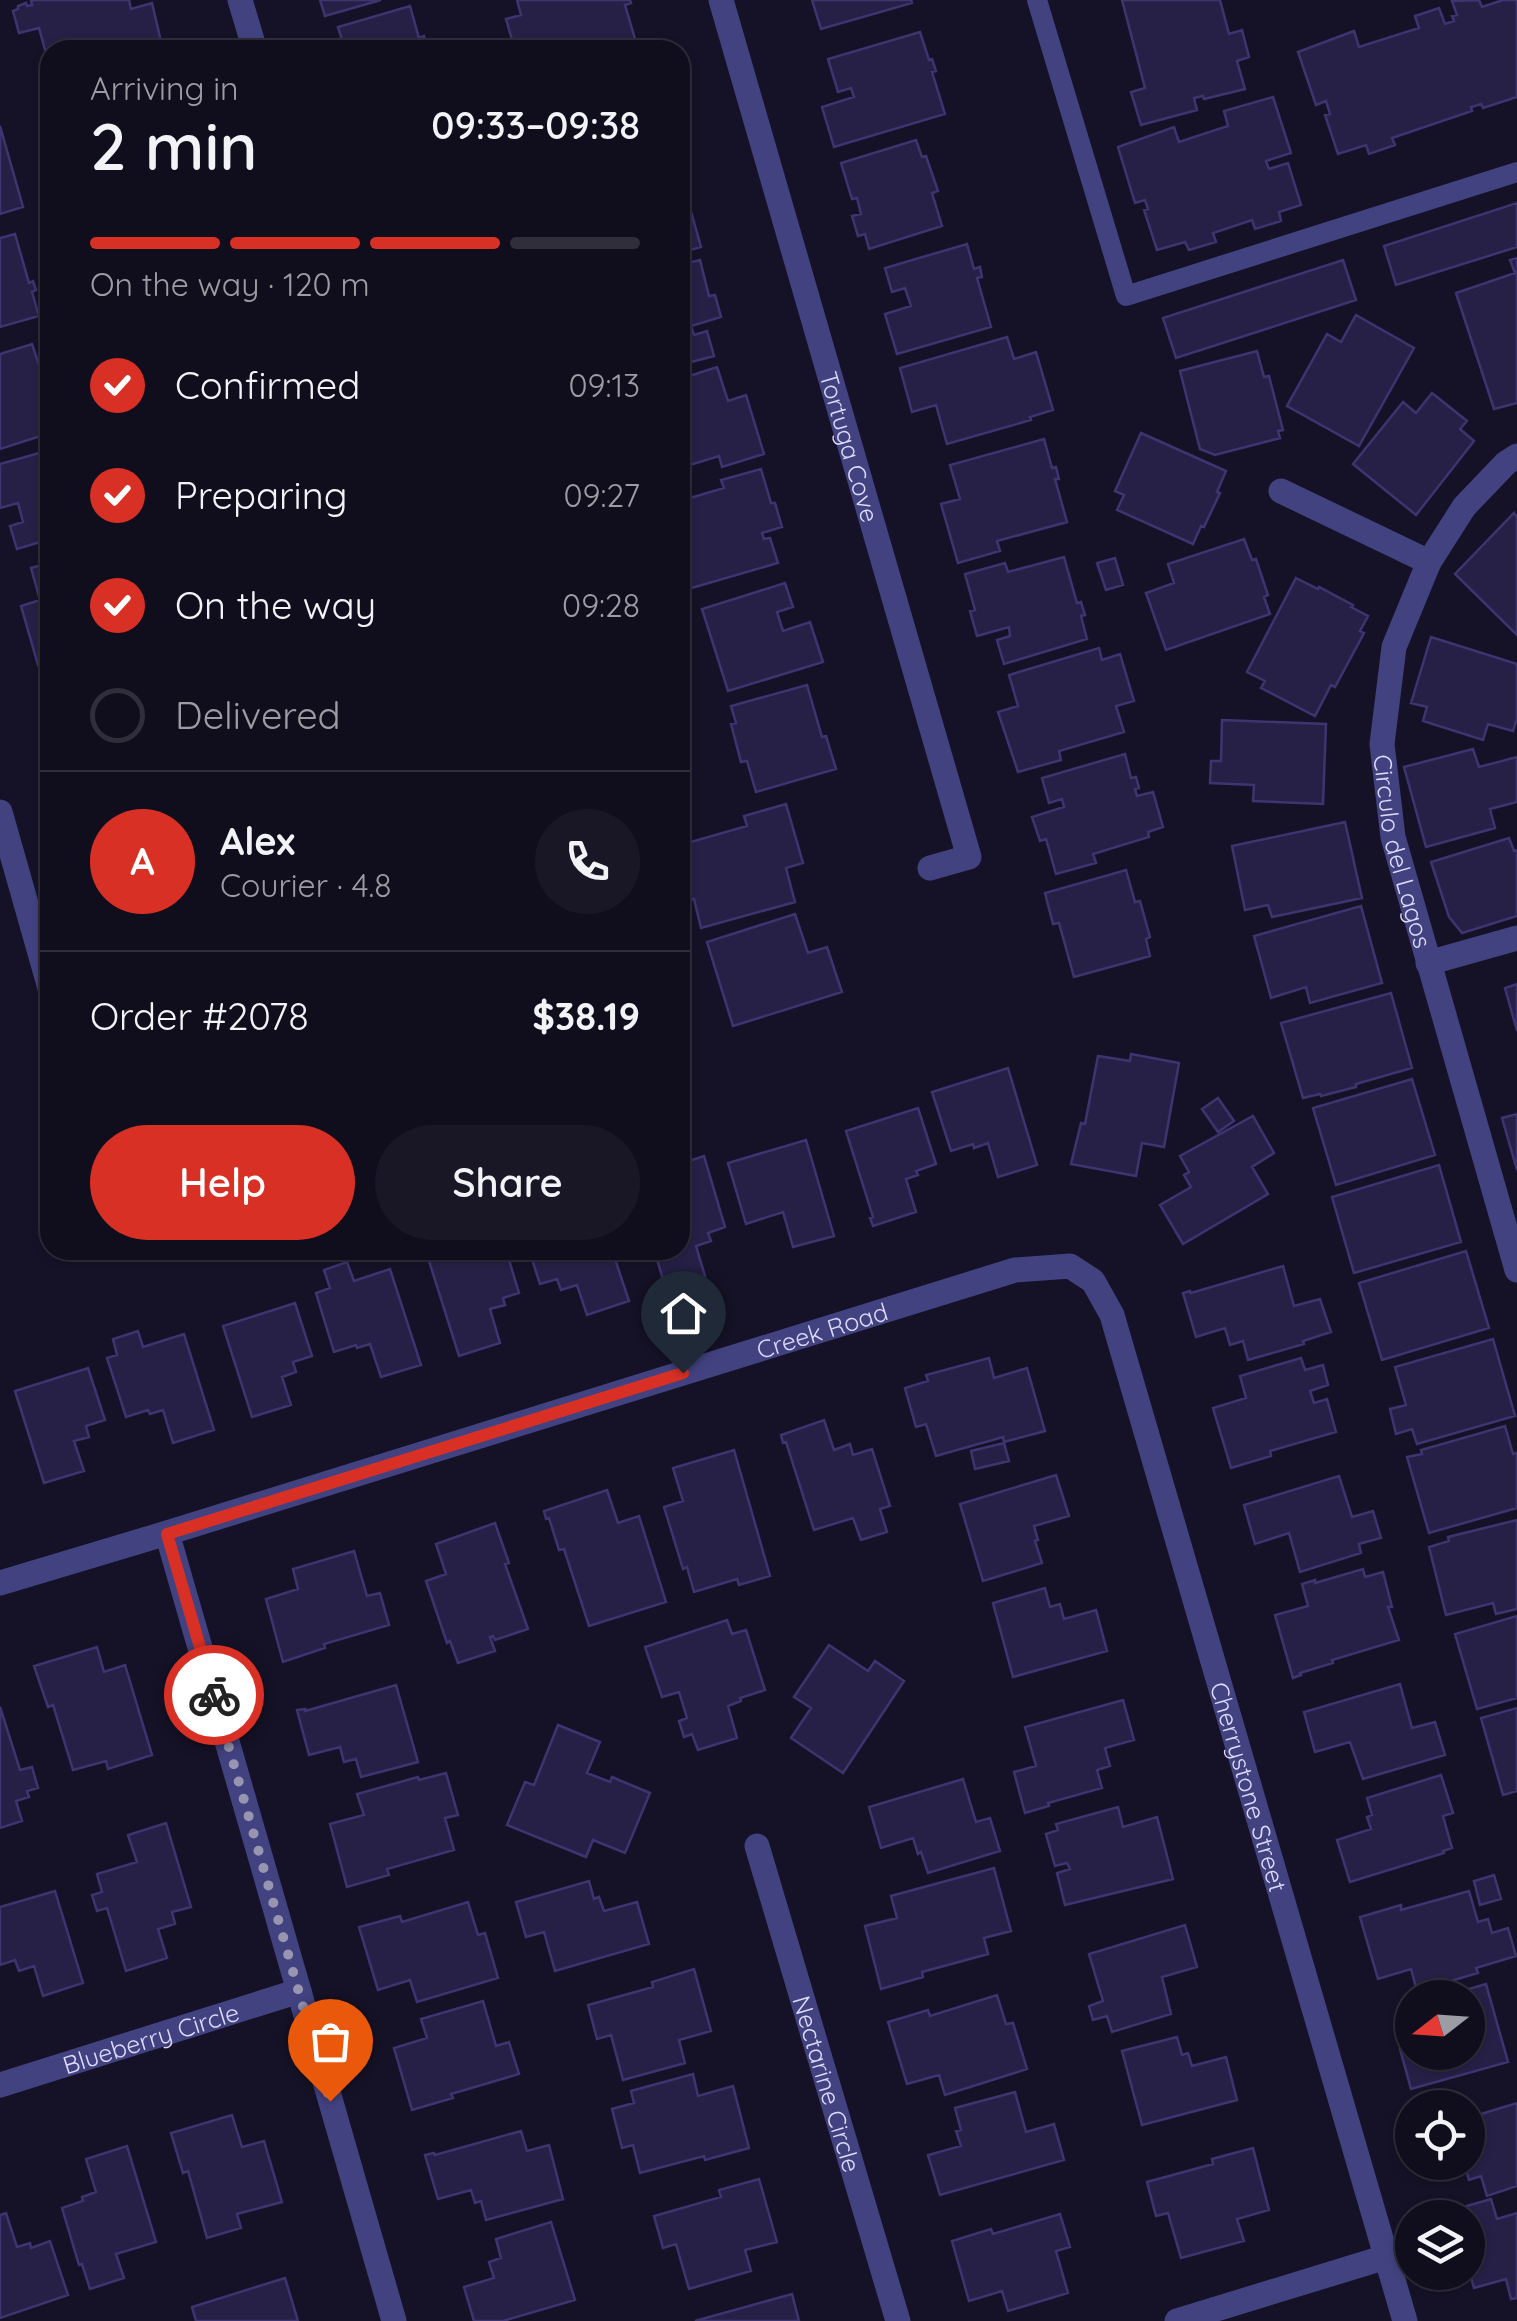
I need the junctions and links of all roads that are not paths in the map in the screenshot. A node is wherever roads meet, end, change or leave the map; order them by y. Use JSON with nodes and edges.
{"nodes":[{"id":1,"x":240,"y":0,"type":"edge"},
{"id":2,"x":721,"y":0,"type":"edge"},
{"id":3,"x":1037,"y":0,"type":"edge"},
{"id":4,"x":251,"y":40,"type":"edge"},
{"id":5,"x":1517,"y":172,"type":"edge"},
{"id":6,"x":1517,"y":456,"type":"edge"},
{"id":7,"x":1280,"y":490,"type":"dead end"},
{"id":8,"x":1429,"y":562,"type":"junction"},
{"id":9,"x":0,"y":812,"type":"edge"},
{"id":10,"x":930,"y":868,"type":"dead end"},
{"id":11,"x":1517,"y":938,"type":"edge"},
{"id":12,"x":40,"y":953,"type":"edge"},
{"id":13,"x":1428,"y":962,"type":"junction"},
{"id":14,"x":1070,"y":1266,"type":"joint"},
{"id":15,"x":1517,"y":1270,"type":"edge"},
{"id":16,"x":167,"y":1534,"type":"junction"},
{"id":17,"x":0,"y":1583,"type":"edge"},
{"id":18,"x":758,"y":1846,"type":"dead end"},
{"id":19,"x":299,"y":1991,"type":"junction"},
{"id":20,"x":0,"y":2085,"type":"edge"},
{"id":21,"x":1386,"y":2257,"type":"junction"},
{"id":22,"x":394,"y":2321,"type":"edge"},
{"id":23,"x":898,"y":2321,"type":"edge"},
{"id":24,"x":1177,"y":2321,"type":"edge"},
{"id":25,"x":1405,"y":2321,"type":"edge"}],
"edges":[{"from":1,"to":4,"type":"street"},
{"from":2,"to":10,"type":"street","name":"Tortuga Cove"},
{"from":3,"to":5,"type":"lane"},
{"from":6,"to":8,"type":"street","name":"Circulo del Lagos"},
{"from":7,"to":8,"type":"street"},
{"from":8,"to":13,"type":"street","name":"Circulo del Lagos"},
{"from":9,"to":12,"type":"street"},
{"from":11,"to":13,"type":"street"},
{"from":13,"to":15,"type":"street","name":"Circulo del Lagos"},
{"from":14,"to":16,"type":"street","name":"Creek Road"},
{"from":14,"to":21,"type":"street","name":"Cherrystone Street"},
{"from":16,"to":17,"type":"street","name":"Creek Road"},
{"from":16,"to":19,"type":"street"},
{"from":18,"to":23,"type":"street","name":"Nectarine Circle"},
{"from":19,"to":20,"type":"street","name":"Blueberry Circle"},
{"from":19,"to":22,"type":"street"},
{"from":21,"to":24,"type":"street"},
{"from":21,"to":25,"type":"street","name":"Cherrystone Street"}]}
